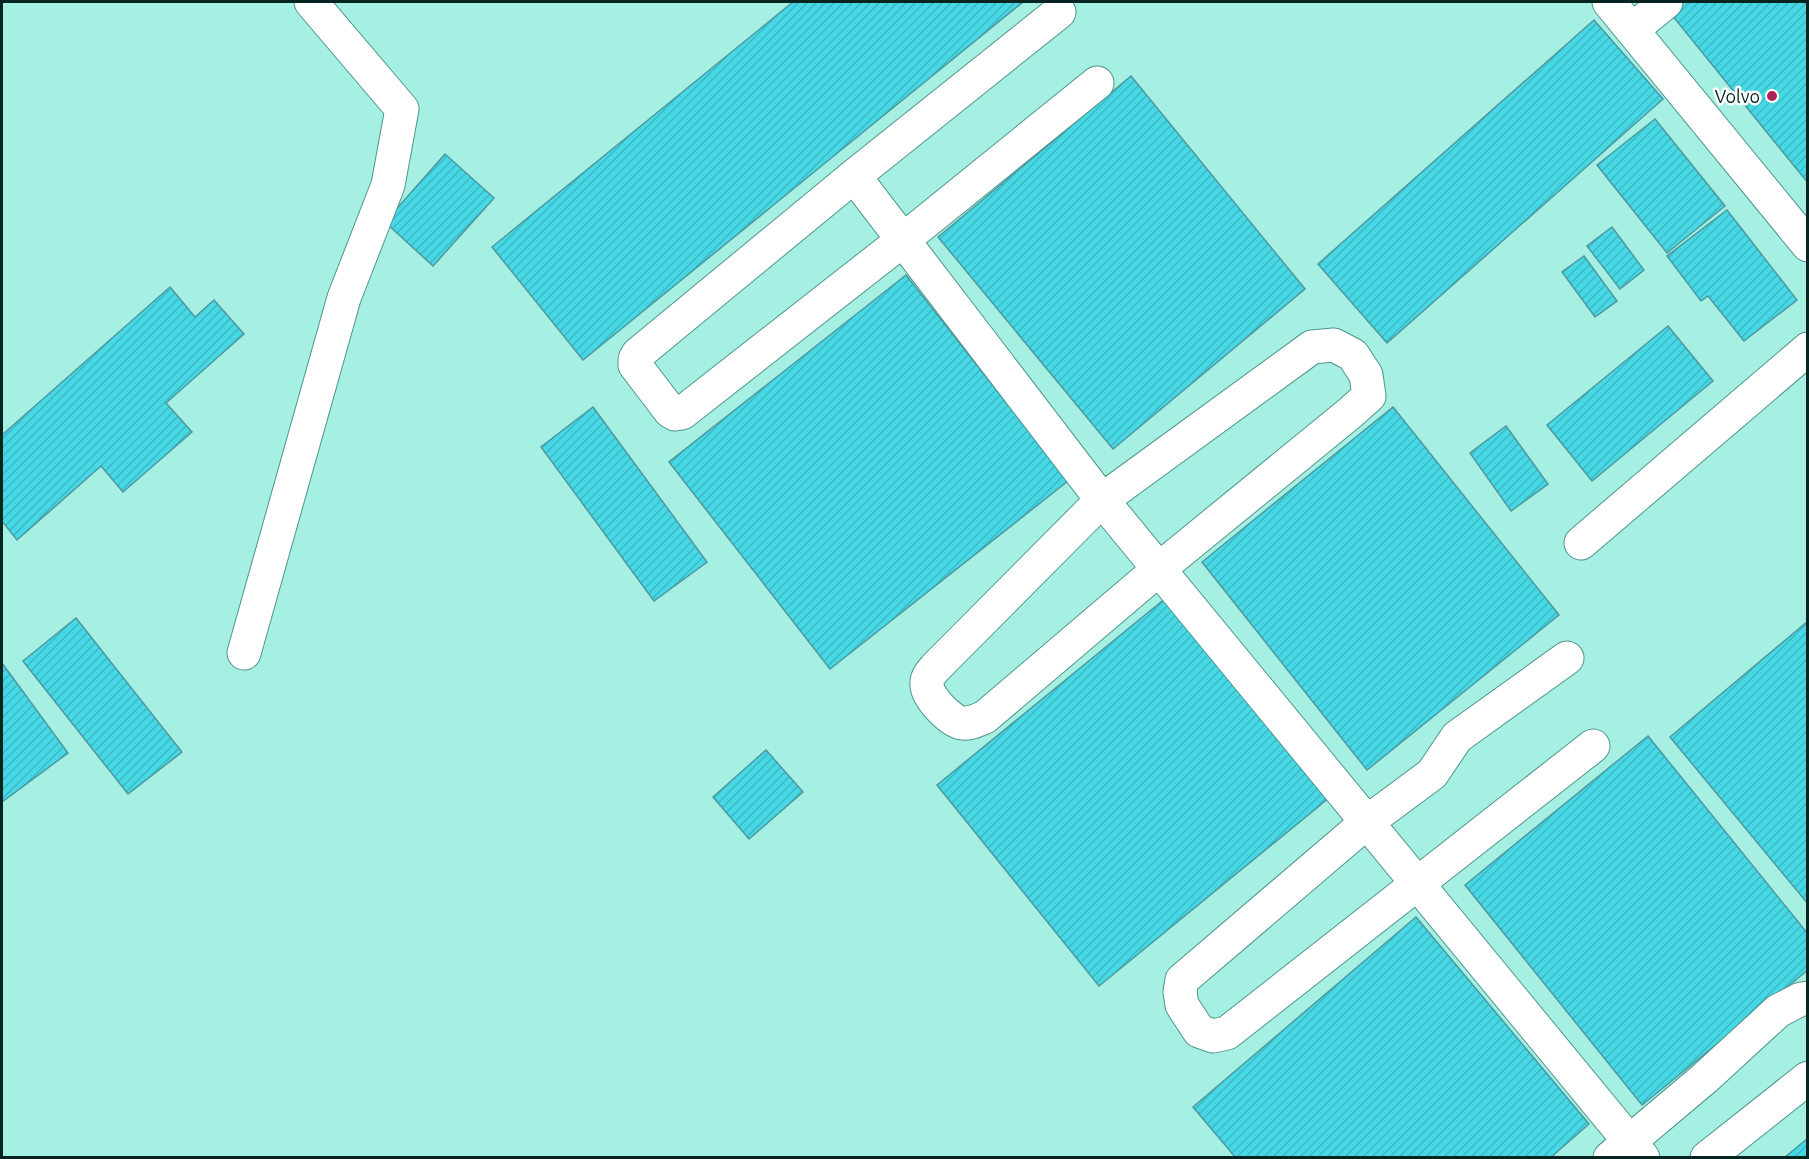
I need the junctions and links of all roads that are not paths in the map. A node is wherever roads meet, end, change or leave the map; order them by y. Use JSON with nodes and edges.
{"nodes":[{"id":1,"x":311,"y":2,"type":"edge"},
{"id":2,"x":1609,"y":2,"type":"edge"},
{"id":3,"x":1666,"y":2,"type":"edge"},
{"id":4,"x":1059,"y":12,"type":"dead end"},
{"id":5,"x":1632,"y":30,"type":"junction"},
{"id":6,"x":1097,"y":83,"type":"dead end"},
{"id":7,"x":854,"y":176,"type":"junction"},
{"id":8,"x":903,"y":240,"type":"junction"},
{"id":9,"x":1808,"y":245,"type":"edge"},
{"id":10,"x":1808,"y":349,"type":"edge"},
{"id":11,"x":1102,"y":500,"type":"junction"},
{"id":12,"x":1581,"y":543,"type":"dead end"},
{"id":13,"x":1159,"y":569,"type":"junction"},
{"id":14,"x":244,"y":653,"type":"dead end"},
{"id":15,"x":1567,"y":658,"type":"dead end"},
{"id":16,"x":1593,"y":747,"type":"dead end"},
{"id":17,"x":1367,"y":822,"type":"junction"},
{"id":18,"x":1418,"y":884,"type":"junction"},
{"id":19,"x":1808,"y":998,"type":"edge"},
{"id":20,"x":1808,"y":1078,"type":"edge"},
{"id":21,"x":1628,"y":1152,"type":"edge"},
{"id":22,"x":1707,"y":1158,"type":"edge"}],
"edges":[{"from":1,"to":14,"type":"lane"},
{"from":2,"to":5,"type":"lane"},
{"from":3,"to":5,"type":"lane"},
{"from":4,"to":7,"type":"lane"},
{"from":5,"to":9,"type":"lane"},
{"from":6,"to":8,"type":"lane"},
{"from":7,"to":8,"type":"lane"},
{"from":7,"to":8,"type":"lane"},
{"from":8,"to":11,"type":"lane"},
{"from":10,"to":12,"type":"lane"},
{"from":11,"to":13,"type":"lane"},
{"from":11,"to":13,"type":"lane"},
{"from":11,"to":13,"type":"lane"},
{"from":13,"to":17,"type":"lane"},
{"from":15,"to":17,"type":"lane"},
{"from":16,"to":18,"type":"lane"},
{"from":17,"to":18,"type":"lane"},
{"from":17,"to":18,"type":"lane"},
{"from":18,"to":21,"type":"lane"},
{"from":19,"to":21,"type":"lane"},
{"from":20,"to":22,"type":"lane"}]}
